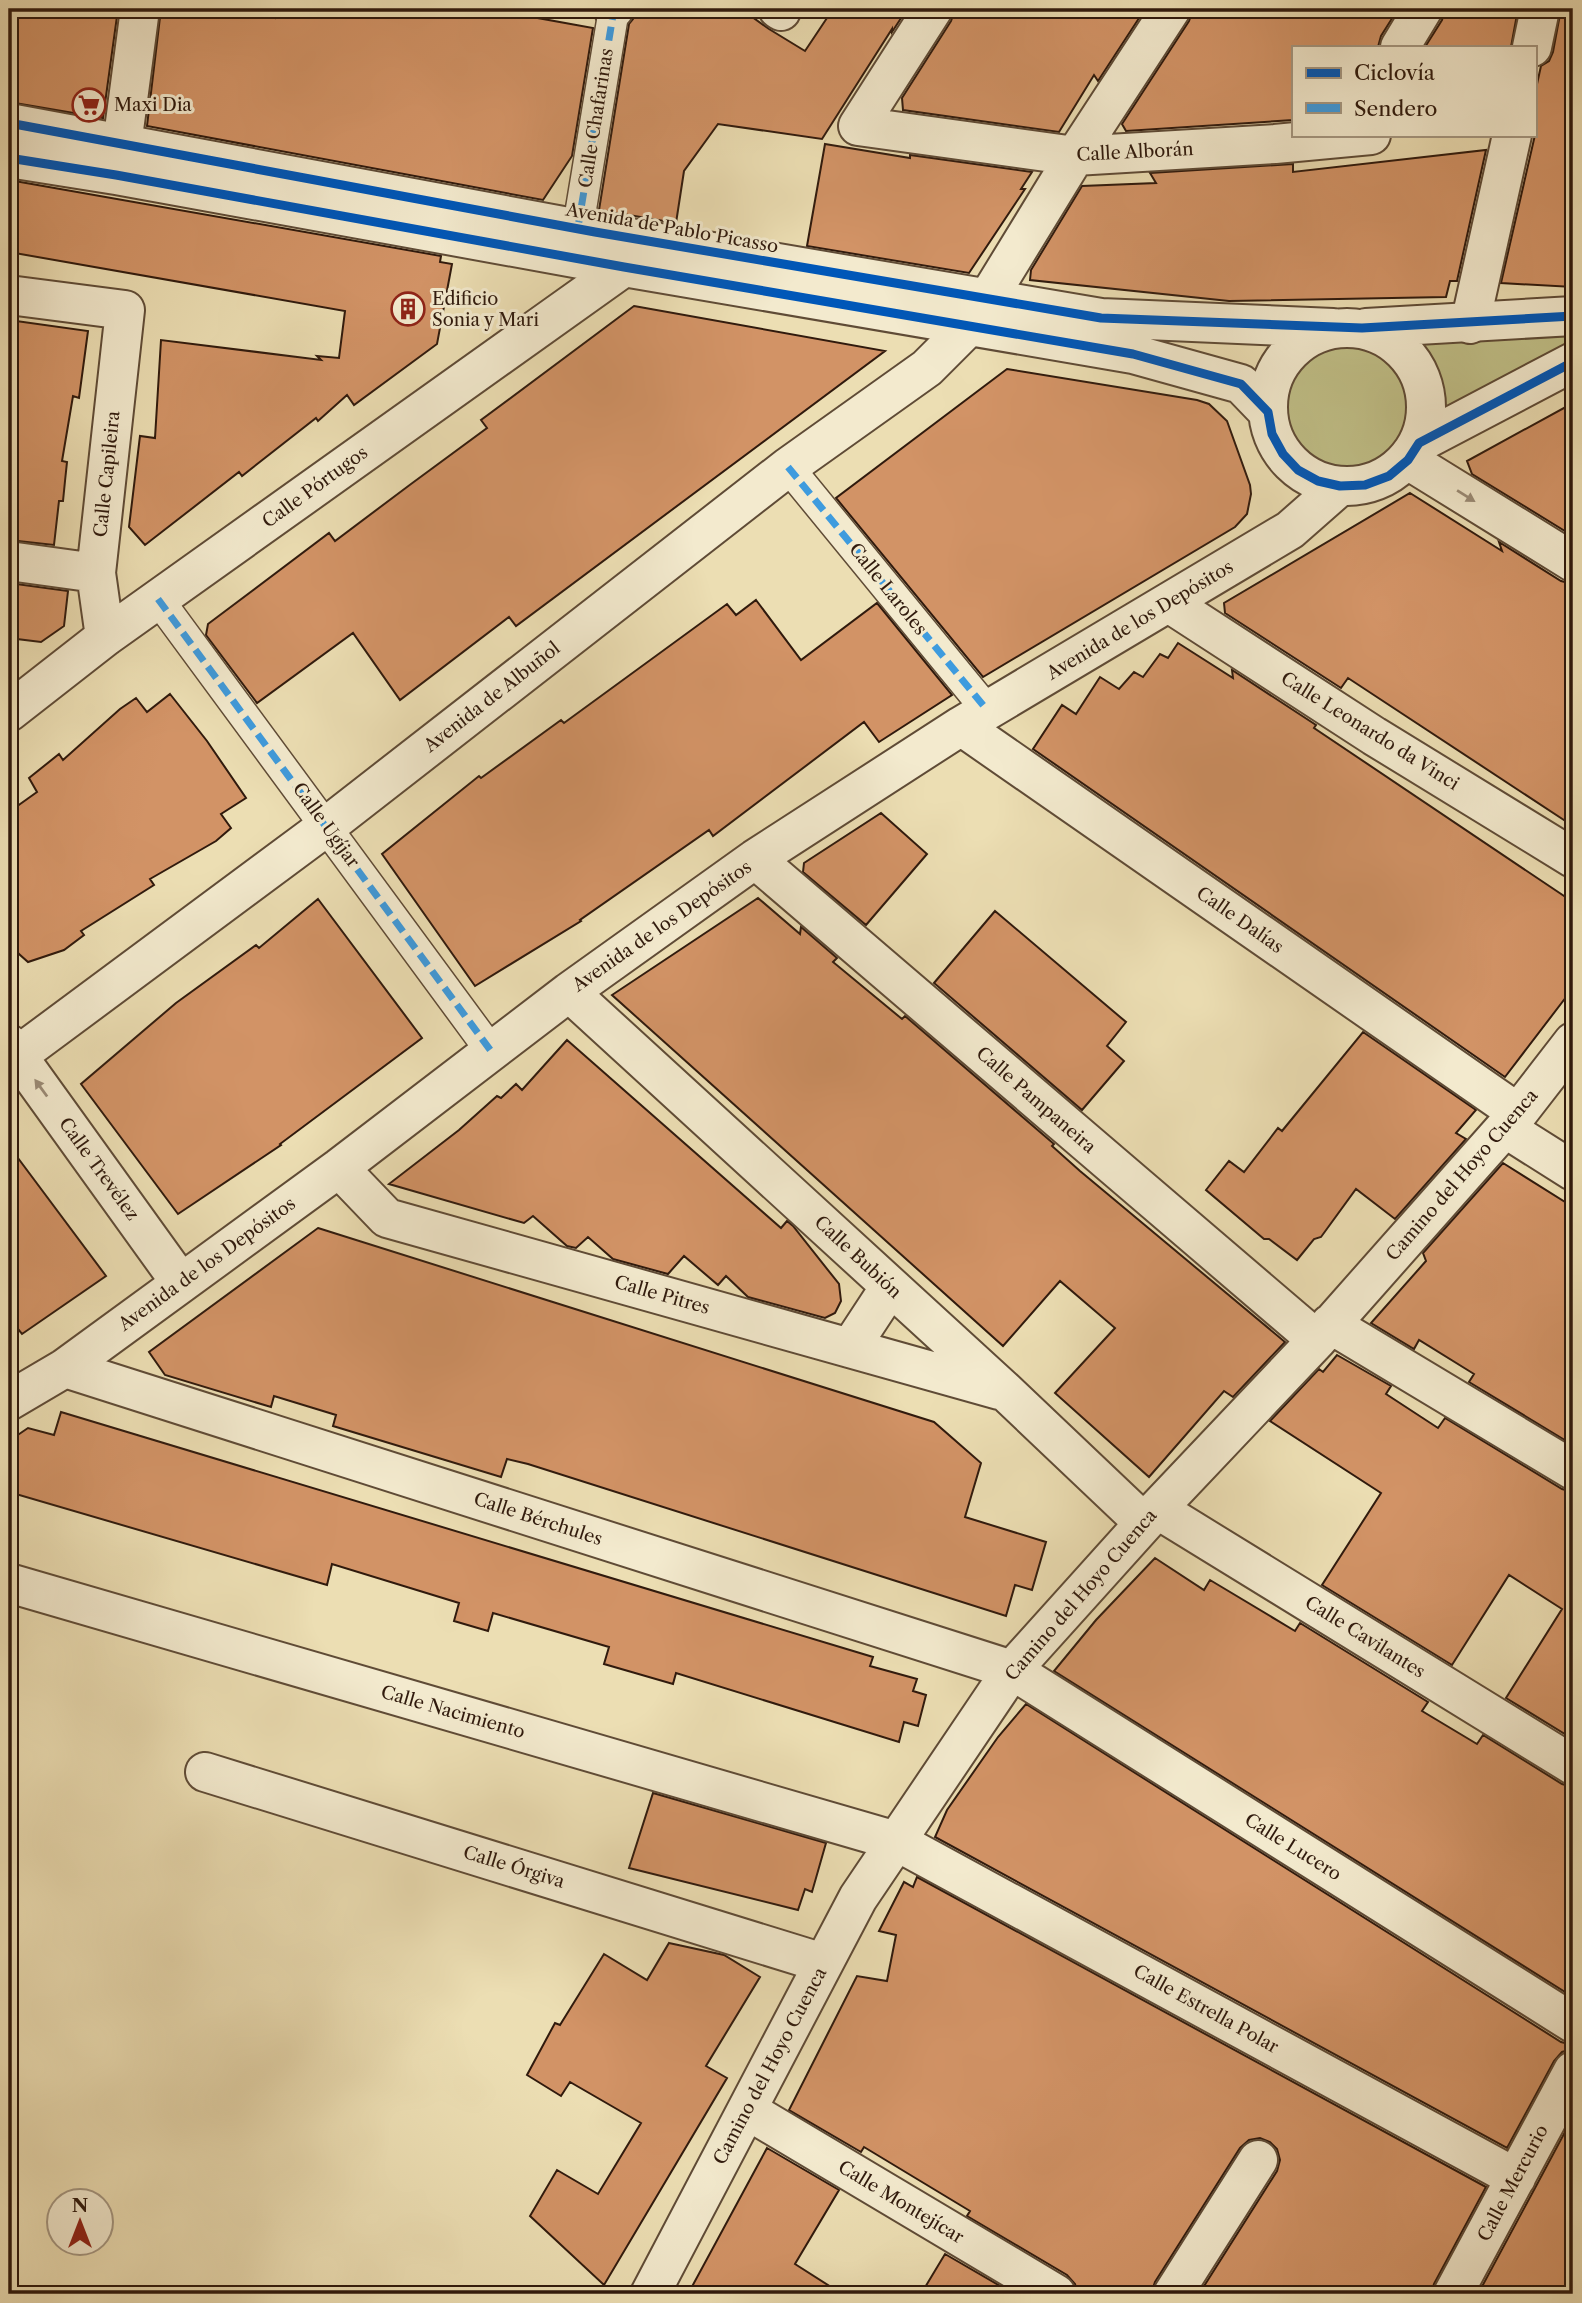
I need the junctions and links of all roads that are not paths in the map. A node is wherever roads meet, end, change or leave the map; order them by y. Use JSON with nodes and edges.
{"nodes":[{"id":1,"x":140,"y":9,"type":"edge"},
{"id":2,"x":614,"y":9,"type":"edge"},
{"id":3,"x":933,"y":9,"type":"edge"},
{"id":4,"x":1171,"y":9,"type":"edge"},
{"id":5,"x":1423,"y":9,"type":"edge"},
{"id":6,"x":1540,"y":9,"type":"edge"},
{"id":7,"x":1401,"y":46,"type":"edge"},
{"id":8,"x":1532,"y":46,"type":"edge"},
{"id":9,"x":9,"y":123,"type":"edge"},
{"id":10,"x":1354,"y":136,"type":"edge"},
{"id":11,"x":1512,"y":136,"type":"edge"},
{"id":12,"x":122,"y":145,"type":"junction"},
{"id":13,"x":1075,"y":156,"type":"junction"},
{"id":14,"x":9,"y":158,"type":"edge"},
{"id":15,"x":578,"y":227,"type":"junction"},
{"id":16,"x":624,"y":267,"type":"junction"},
{"id":17,"x":9,"y":295,"type":"edge"},
{"id":18,"x":979,"y":312,"type":"junction"},
{"id":19,"x":1573,"y":316,"type":"edge"},
{"id":20,"x":1471,"y":324,"type":"junction"},
{"id":21,"x":1348,"y":328,"type":"junction"},
{"id":22,"x":1573,"y":362,"type":"edge"},
{"id":23,"x":1268,"y":412,"type":"junction"},
{"id":24,"x":1413,"y":451,"type":"junction"},
{"id":25,"x":788,"y":467,"type":"junction"},
{"id":26,"x":1340,"y":486,"type":"junction"},
{"id":27,"x":9,"y":561,"type":"edge"},
{"id":28,"x":1573,"y":562,"type":"edge"},
{"id":29,"x":96,"y":573,"type":"junction"},
{"id":30,"x":158,"y":599,"type":"junction"},
{"id":31,"x":1169,"y":603,"type":"junction"},
{"id":32,"x":105,"y":638,"type":"junction"},
{"id":33,"x":9,"y":712,"type":"edge"},
{"id":34,"x":974,"y":718,"type":"junction"},
{"id":35,"x":327,"y":826,"type":"junction"},
{"id":36,"x":1573,"y":858,"type":"edge"},
{"id":37,"x":755,"y":859,"type":"junction"},
{"id":38,"x":569,"y":992,"type":"junction"},
{"id":39,"x":1573,"y":1042,"type":"edge"},
{"id":40,"x":491,"y":1051,"type":"junction"},
{"id":41,"x":12,"y":1054,"type":"edge"},
{"id":42,"x":1511,"y":1120,"type":"junction"},
{"id":43,"x":338,"y":1168,"type":"junction"},
{"id":44,"x":1573,"y":1171,"type":"edge"},
{"id":45,"x":181,"y":1283,"type":"junction"},
{"id":46,"x":890,"y":1287,"type":"junction"},
{"id":47,"x":1323,"y":1332,"type":"junction"},
{"id":48,"x":850,"y":1348,"type":"junction"},
{"id":49,"x":65,"y":1368,"type":"junction"},
{"id":50,"x":1005,"y":1391,"type":"junction"},
{"id":51,"x":9,"y":1401,"type":"edge"},
{"id":52,"x":1573,"y":1470,"type":"edge"},
{"id":53,"x":1151,"y":1516,"type":"junction"},
{"id":54,"x":9,"y":1583,"type":"edge"},
{"id":55,"x":1012,"y":1670,"type":"junction"},
{"id":56,"x":1573,"y":1765,"type":"edge"},
{"id":57,"x":205,"y":1772,"type":"dead end"},
{"id":58,"x":896,"y":1841,"type":"junction"},
{"id":59,"x":823,"y":1963,"type":"junction"},
{"id":60,"x":1573,"y":2023,"type":"edge"},
{"id":61,"x":1573,"y":2071,"type":"edge"},
{"id":62,"x":747,"y":2110,"type":"junction"},
{"id":63,"x":1258,"y":2160,"type":"dead end"},
{"id":64,"x":1516,"y":2178,"type":"junction"},
{"id":65,"x":650,"y":2294,"type":"edge"},
{"id":66,"x":1056,"y":2294,"type":"edge"},
{"id":67,"x":1173,"y":2294,"type":"edge"},
{"id":68,"x":1453,"y":2294,"type":"edge"}],
"edges":[{"from":1,"to":12,"type":"street"},
{"from":2,"to":15,"type":"street","name":"Calle Chafarinas"},
{"from":3,"to":13,"type":"street","name":"Calle Alborán"},
{"from":4,"to":13,"type":"street","name":"Avenida de Albuñol"},
{"from":5,"to":7,"type":"street"},
{"from":6,"to":8,"type":"street"},
{"from":9,"to":12,"type":"street","name":"Avenida de Pablo Picasso"},
{"from":10,"to":13,"type":"street","name":"Calle Alborán"},
{"from":11,"to":20,"type":"street"},
{"from":12,"to":15,"type":"street","name":"Avenida de Pablo Picasso"},
{"from":13,"to":18,"type":"street","name":"Avenida de Albuñol"},
{"from":14,"to":16,"type":"street","name":"Avenida de Pablo Picasso"},
{"from":15,"to":18,"type":"street","name":"Avenida de Pablo Picasso"},
{"from":16,"to":18,"type":"street","name":"Avenida de Pablo Picasso"},
{"from":16,"to":30,"type":"street","name":"Calle Pórtugos"},
{"from":17,"to":29,"type":"street","name":"Calle Capileira"},
{"from":18,"to":21,"type":"street","name":"Avenida de Pablo Picasso"},
{"from":18,"to":23,"type":"street","name":"Avenida de Pablo Picasso"},
{"from":18,"to":25,"type":"street","name":"Avenida de Albuñol"},
{"from":19,"to":20,"type":"street","name":"Avenida de Pablo Picasso"},
{"from":20,"to":21,"type":"street","name":"Avenida de Pablo Picasso"},
{"from":21,"to":23,"type":"street"},
{"from":21,"to":24,"type":"street"},
{"from":22,"to":24,"type":"street"},
{"from":23,"to":26,"type":"street"},
{"from":24,"to":26,"type":"street"},
{"from":24,"to":28,"type":"street","one_way":true},
{"from":25,"to":34,"type":"street","name":"Calle Laroles"},
{"from":25,"to":35,"type":"street","name":"Avenida de Albuñol"},
{"from":26,"to":31,"type":"street","name":"Avenida de los Depósitos"},
{"from":27,"to":29,"type":"street"},
{"from":29,"to":32,"type":"street","name":"Calle Capileira"},
{"from":30,"to":32,"type":"street","name":"Calle Pórtugos"},
{"from":30,"to":35,"type":"street","name":"Calle Ugíjar"},
{"from":31,"to":34,"type":"street","name":"Avenida de los Depósitos"},
{"from":31,"to":36,"type":"street","name":"Calle Leonardo da Vinci"},
{"from":32,"to":33,"type":"street","name":"Calle Pórtugos"},
{"from":34,"to":37,"type":"street","name":"Avenida de los Depósitos"},
{"from":34,"to":42,"type":"street","name":"Calle Dalías"},
{"from":35,"to":40,"type":"street","name":"Calle Ugíjar"},
{"from":35,"to":41,"type":"street","name":"Avenida de Albuñol"},
{"from":37,"to":38,"type":"street","name":"Avenida de los Depósitos"},
{"from":37,"to":47,"type":"street","name":"Calle Pampaneira"},
{"from":38,"to":40,"type":"street","name":"Avenida de los Depósitos"},
{"from":38,"to":46,"type":"street","name":"Calle Bubión"},
{"from":39,"to":42,"type":"street","name":"Camino del Hoyo Cuenca"},
{"from":40,"to":43,"type":"street","name":"Avenida de los Depósitos"},
{"from":45,"to":41,"type":"street","name":"Calle Trevélez","one_way":true},
{"from":42,"to":44,"type":"street","name":"Calle Dalías"},
{"from":42,"to":47,"type":"street","name":"Camino del Hoyo Cuenca"},
{"from":43,"to":45,"type":"street","name":"Avenida de los Depósitos"},
{"from":43,"to":48,"type":"street","name":"Calle Pitres"},
{"from":45,"to":49,"type":"street","name":"Avenida de los Depósitos"},
{"from":46,"to":48,"type":"street"},
{"from":46,"to":50,"type":"street","name":"Calle Bubión"},
{"from":47,"to":52,"type":"street","name":"Calle Pampaneira"},
{"from":47,"to":53,"type":"street","name":"Camino del Hoyo Cuenca"},
{"from":48,"to":50,"type":"street","name":"Calle Pitres"},
{"from":49,"to":51,"type":"street","name":"Avenida de los Depósitos"},
{"from":49,"to":55,"type":"street","name":"Calle Bérchules"},
{"from":50,"to":53,"type":"street","name":"Calle Bubión"},
{"from":53,"to":55,"type":"street","name":"Camino del Hoyo Cuenca"},
{"from":53,"to":56,"type":"street","name":"Calle Cavilantes"},
{"from":54,"to":58,"type":"street","name":"Calle Nacimiento"},
{"from":55,"to":58,"type":"street","name":"Camino del Hoyo Cuenca"},
{"from":55,"to":60,"type":"street","name":"Calle Lucero"},
{"from":57,"to":59,"type":"street","name":"Calle Órgiva"},
{"from":58,"to":59,"type":"street","name":"Camino del Hoyo Cuenca"},
{"from":58,"to":64,"type":"street","name":"Calle Estrella Polar"},
{"from":59,"to":62,"type":"street","name":"Camino del Hoyo Cuenca"},
{"from":61,"to":64,"type":"street","name":"Calle Mercurio"},
{"from":62,"to":65,"type":"street","name":"Camino del Hoyo Cuenca"},
{"from":62,"to":66,"type":"street","name":"Calle Montejícar"},
{"from":63,"to":67,"type":"street"},
{"from":64,"to":68,"type":"street","name":"Calle Mercurio"}]}
